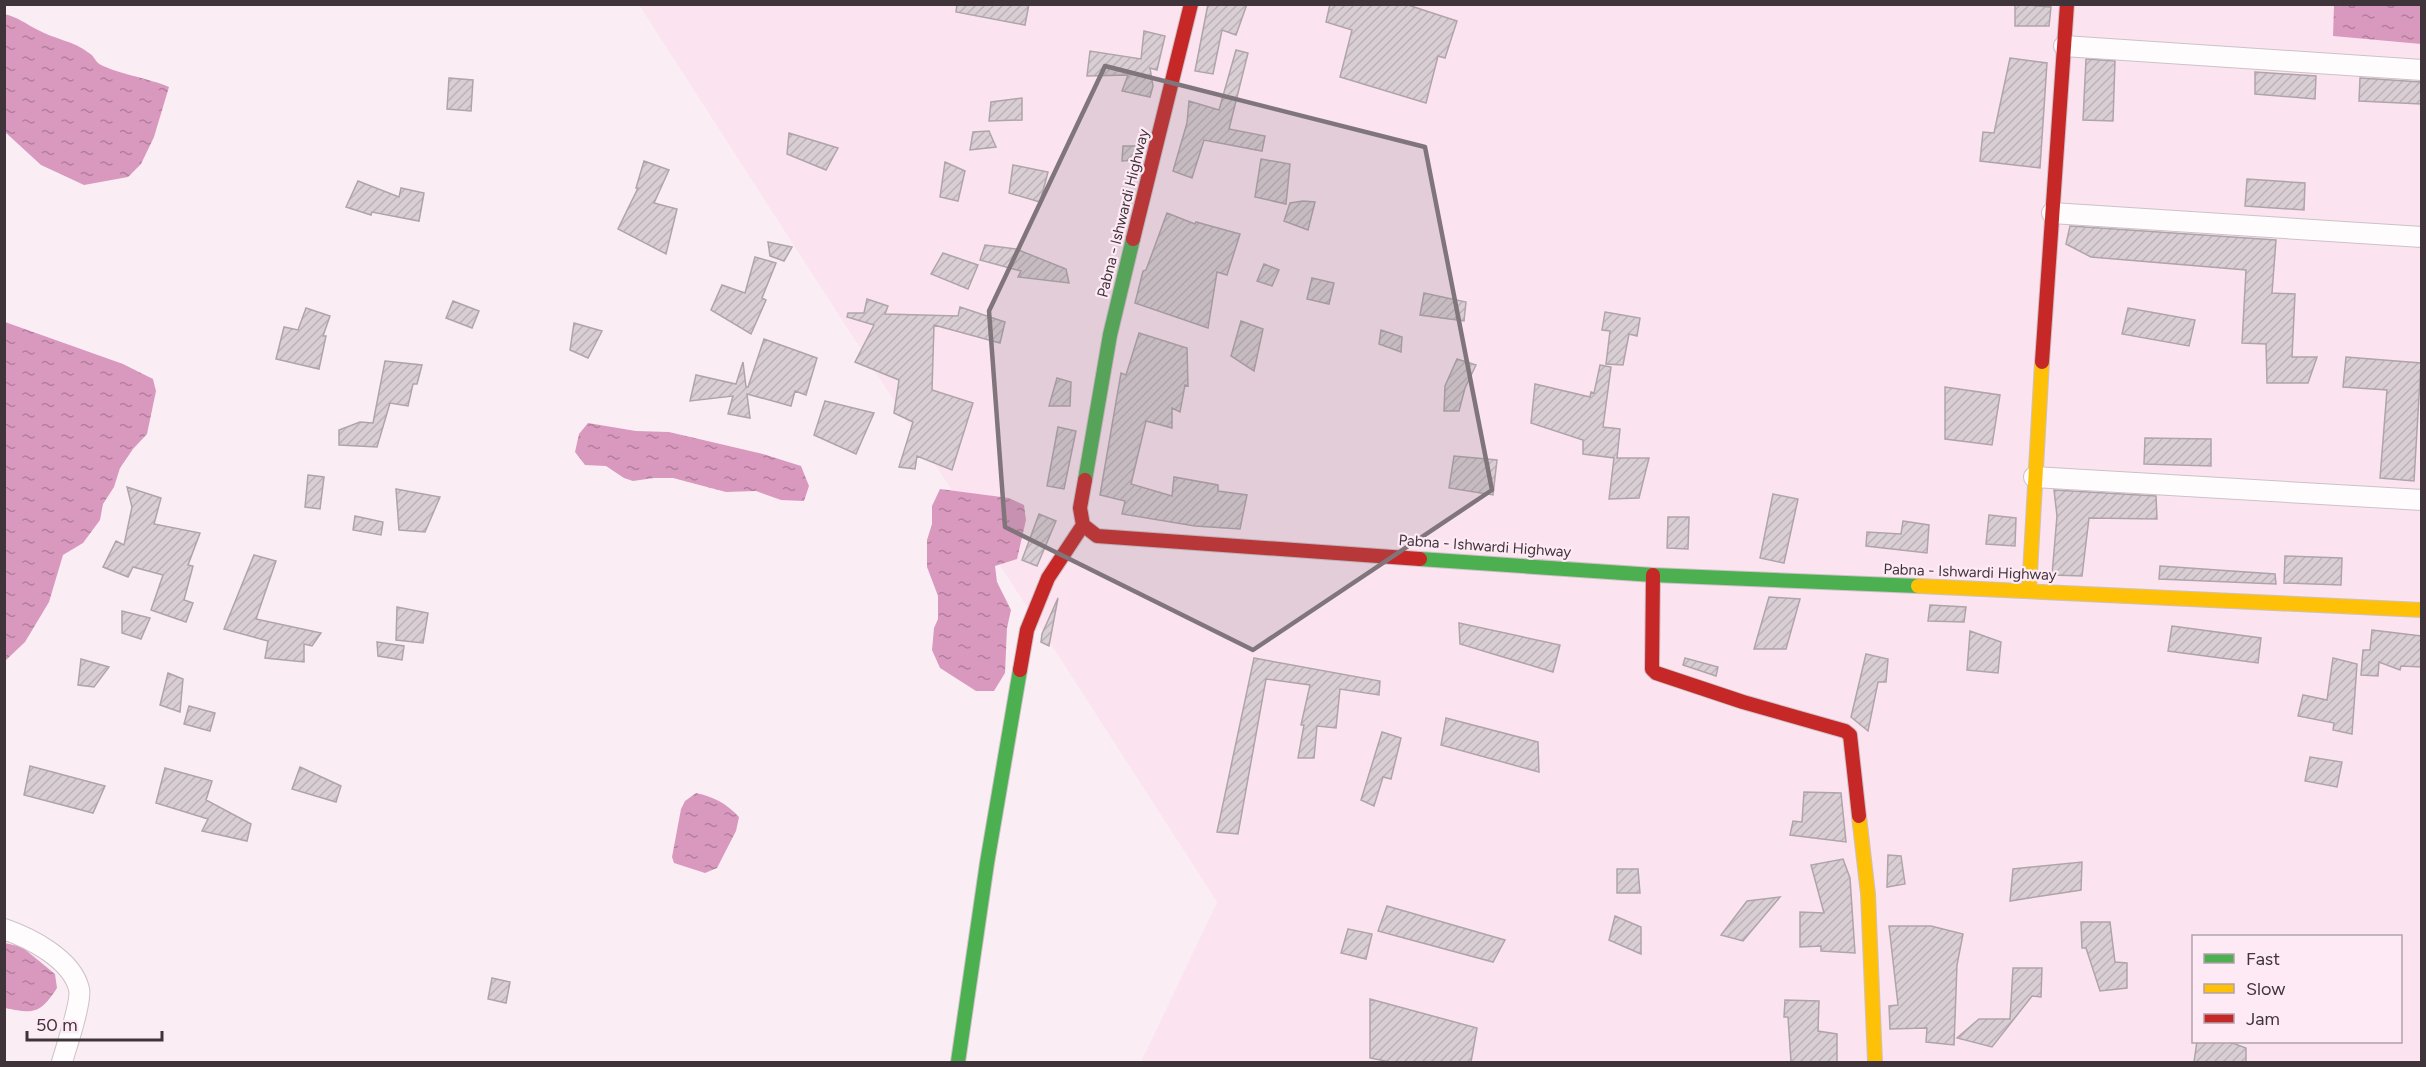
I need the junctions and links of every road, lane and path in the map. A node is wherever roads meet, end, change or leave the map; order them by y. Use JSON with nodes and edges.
{"nodes":[{"id":1,"x":1191,"y":4,"type":"edge"},
{"id":2,"x":2067,"y":4,"type":"edge"},
{"id":3,"x":2064,"y":46,"type":"junction"},
{"id":4,"x":2421,"y":70,"type":"edge"},
{"id":5,"x":2052,"y":213,"type":"junction"},
{"id":6,"x":2421,"y":237,"type":"edge"},
{"id":7,"x":2034,"y":477,"type":"junction"},
{"id":8,"x":2421,"y":500,"type":"edge"},
{"id":9,"x":1083,"y":525,"type":"junction"},
{"id":10,"x":1653,"y":575,"type":"junction"},
{"id":11,"x":2029,"y":591,"type":"junction"},
{"id":12,"x":2421,"y":610,"type":"edge"},
{"id":13,"x":4,"y":929,"type":"edge"},
{"id":14,"x":62,"y":1062,"type":"edge"},
{"id":15,"x":958,"y":1062,"type":"edge"},
{"id":16,"x":1875,"y":1062,"type":"edge"}],
"edges":[{"from":1,"to":9,"type":"main road","name":"Pabna - Ishwardi Highway"},
{"from":2,"to":3,"type":"main road"},
{"from":3,"to":4,"type":"street"},
{"from":3,"to":5,"type":"main road"},
{"from":5,"to":6,"type":"street"},
{"from":5,"to":7,"type":"main road"},
{"from":7,"to":8,"type":"street"},
{"from":7,"to":11,"type":"main road"},
{"from":9,"to":10,"type":"main road","name":"Pabna - Ishwardi Highway"},
{"from":9,"to":15,"type":"main road"},
{"from":10,"to":11,"type":"main road","name":"Pabna - Ishwardi Highway"},
{"from":10,"to":16,"type":"main road"},
{"from":11,"to":12,"type":"main road","name":"Pabna - Ishwardi Highway"},
{"from":13,"to":14,"type":"street"}]}
